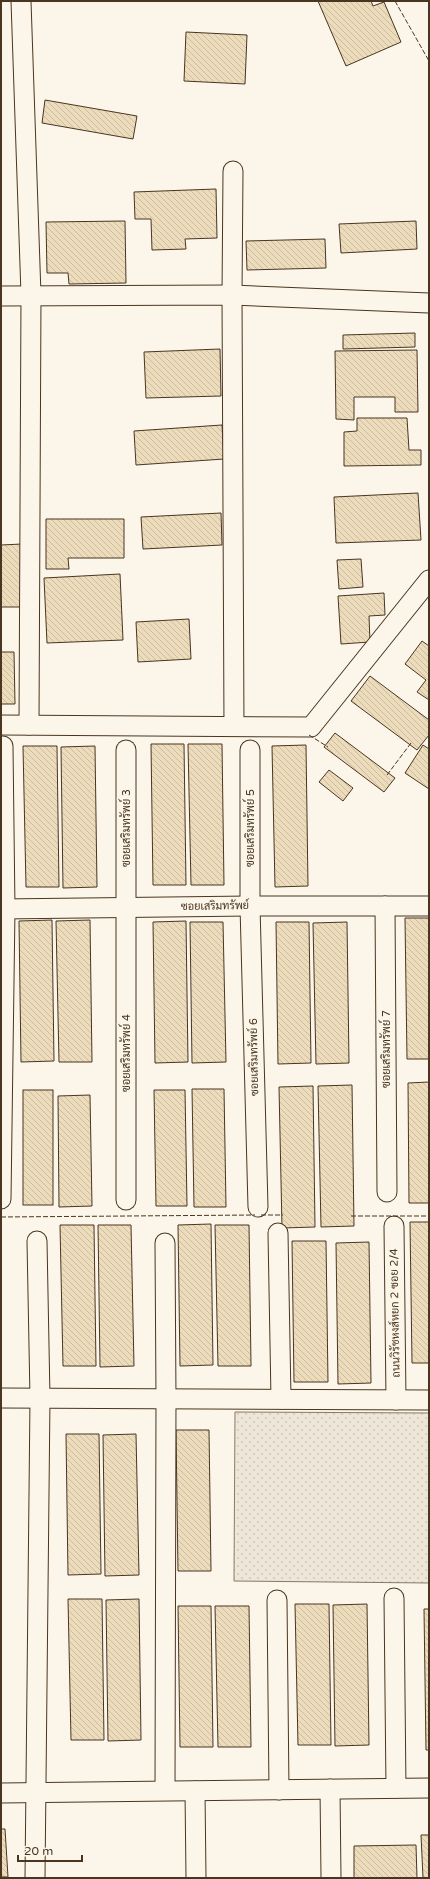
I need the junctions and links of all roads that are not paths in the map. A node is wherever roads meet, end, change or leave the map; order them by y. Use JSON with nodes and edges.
{"nodes":[{"id":1,"x":21,"y":1,"type":"edge"},
{"id":2,"x":233,"y":171,"type":"dead end"},
{"id":3,"x":31,"y":295,"type":"junction"},
{"id":4,"x":232,"y":295,"type":"junction"},
{"id":5,"x":1,"y":296,"type":"edge"},
{"id":6,"x":429,"y":303,"type":"edge"},
{"id":7,"x":429,"y":580,"type":"edge"},
{"id":8,"x":1,"y":725,"type":"edge"},
{"id":9,"x":29,"y":725,"type":"junction"},
{"id":10,"x":234,"y":726,"type":"junction"},
{"id":11,"x":3,"y":746,"type":"dead end"},
{"id":12,"x":126,"y":750,"type":"dead end"},
{"id":13,"x":250,"y":750,"type":"dead end"},
{"id":14,"x":250,"y":906,"type":"junction"},
{"id":15,"x":385,"y":906,"type":"junction"},
{"id":16,"x":429,"y":906,"type":"edge"},
{"id":17,"x":126,"y":907,"type":"junction"},
{"id":18,"x":3,"y":909,"type":"edge"},
{"id":19,"x":387,"y":1192,"type":"dead end"},
{"id":20,"x":1,"y":1199,"type":"edge"},
{"id":21,"x":126,"y":1200,"type":"dead end"},
{"id":22,"x":258,"y":1208,"type":"dead end"},
{"id":23,"x":394,"y":1226,"type":"dead end"},
{"id":24,"x":278,"y":1234,"type":"dead end"},
{"id":25,"x":37,"y":1241,"type":"dead end"},
{"id":26,"x":165,"y":1243,"type":"dead end"},
{"id":27,"x":1,"y":1398,"type":"edge"},
{"id":28,"x":40,"y":1398,"type":"junction"},
{"id":29,"x":166,"y":1398,"type":"junction"},
{"id":30,"x":281,"y":1399,"type":"junction"},
{"id":31,"x":396,"y":1400,"type":"junction"},
{"id":32,"x":429,"y":1400,"type":"edge"},
{"id":33,"x":394,"y":1598,"type":"dead end"},
{"id":34,"x":277,"y":1600,"type":"dead end"},
{"id":35,"x":396,"y":1788,"type":"junction"},
{"id":36,"x":429,"y":1788,"type":"edge"},
{"id":37,"x":330,"y":1789,"type":"junction"},
{"id":38,"x":165,"y":1790,"type":"junction"},
{"id":39,"x":195,"y":1790,"type":"junction"},
{"id":40,"x":279,"y":1790,"type":"junction"},
{"id":41,"x":36,"y":1792,"type":"junction"},
{"id":42,"x":1,"y":1793,"type":"edge"},
{"id":43,"x":35,"y":1878,"type":"edge"},
{"id":44,"x":196,"y":1878,"type":"edge"},
{"id":45,"x":331,"y":1878,"type":"edge"}],
"edges":[{"from":1,"to":3,"type":"street"},
{"from":2,"to":4,"type":"street"},
{"from":3,"to":4,"type":"street"},
{"from":3,"to":5,"type":"street"},
{"from":3,"to":9,"type":"street"},
{"from":4,"to":6,"type":"street"},
{"from":4,"to":10,"type":"street"},
{"from":7,"to":10,"type":"street"},
{"from":8,"to":9,"type":"street"},
{"from":9,"to":10,"type":"street"},
{"from":11,"to":18,"type":"street"},
{"from":12,"to":17,"type":"street","name":"ซอยเสริมทรัพย์ 3"},
{"from":13,"to":14,"type":"street","name":"ซอยเสริมทรัพย์ 5"},
{"from":14,"to":15,"type":"street","name":"ซอยเสริมทรัพย์"},
{"from":14,"to":17,"type":"street","name":"ซอยเสริมทรัพย์"},
{"from":14,"to":22,"type":"street","name":"ซอยเสริมทรัพย์ 6"},
{"from":15,"to":16,"type":"street","name":"ซอยเสริมทรัพย์"},
{"from":15,"to":19,"type":"street","name":"ซอยเสริมทรัพย์ 7"},
{"from":17,"to":18,"type":"street","name":"ซอยเสริมทรัพย์"},
{"from":17,"to":21,"type":"street","name":"ซอยเสริมทรัพย์ 4"},
{"from":18,"to":20,"type":"street"},
{"from":23,"to":31,"type":"street","name":"ถนนวิรัชหงส์หยก 2 ซอย 2/4"},
{"from":24,"to":30,"type":"street"},
{"from":25,"to":28,"type":"street"},
{"from":26,"to":29,"type":"street"},
{"from":27,"to":28,"type":"street"},
{"from":28,"to":29,"type":"street"},
{"from":28,"to":41,"type":"street"},
{"from":29,"to":30,"type":"street"},
{"from":29,"to":38,"type":"street"},
{"from":30,"to":31,"type":"street"},
{"from":31,"to":32,"type":"street"},
{"from":33,"to":35,"type":"street"},
{"from":34,"to":40,"type":"street"},
{"from":35,"to":36,"type":"street"},
{"from":35,"to":37,"type":"street"},
{"from":37,"to":40,"type":"street"},
{"from":37,"to":45,"type":"street"},
{"from":38,"to":39,"type":"street"},
{"from":38,"to":41,"type":"street"},
{"from":39,"to":40,"type":"street"},
{"from":39,"to":44,"type":"street"},
{"from":41,"to":42,"type":"street"},
{"from":41,"to":43,"type":"street"}]}
